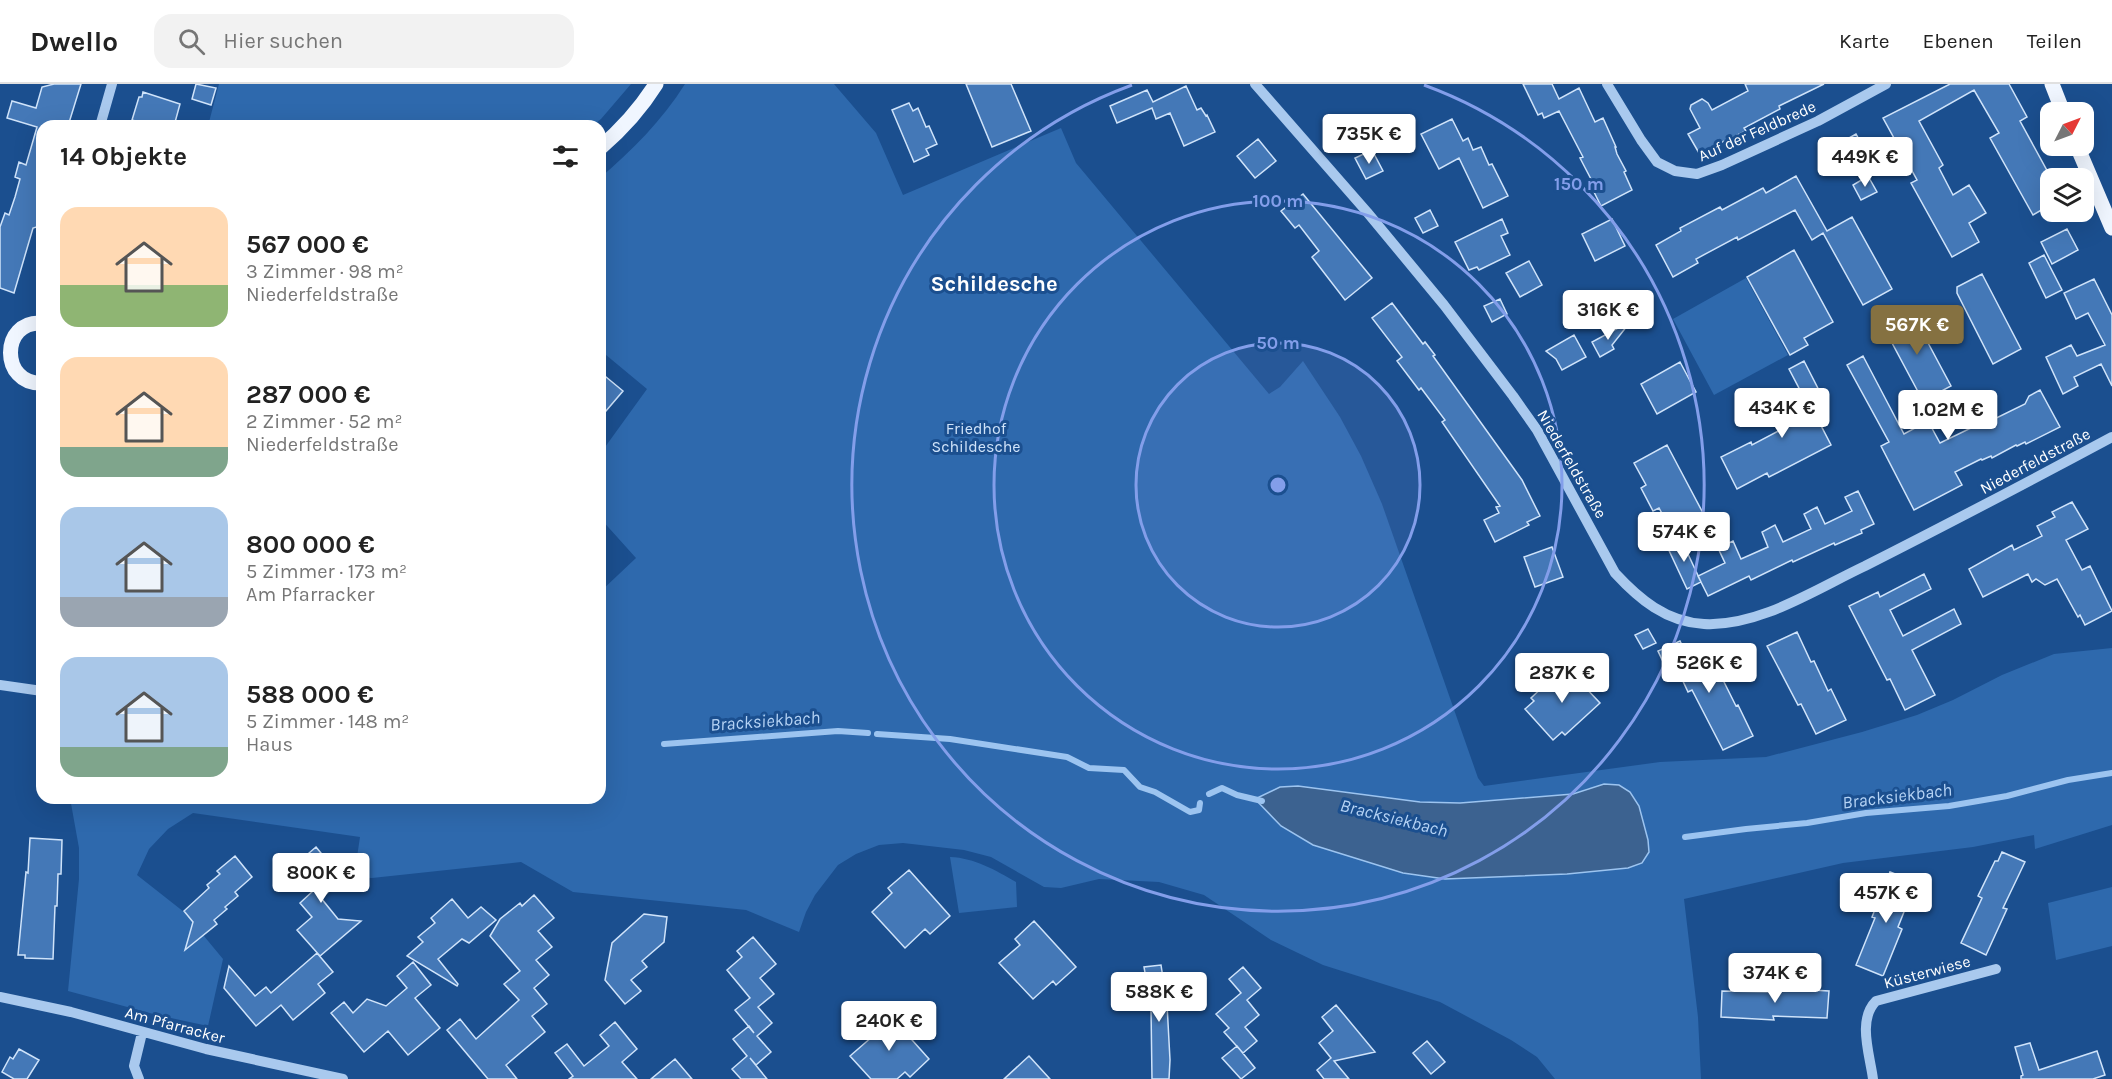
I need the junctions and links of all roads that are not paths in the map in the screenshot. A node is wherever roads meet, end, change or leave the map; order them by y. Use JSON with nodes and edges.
{"nodes":[{"id":1,"x":112,"y":84,"type":"edge"},
{"id":2,"x":656,"y":84,"type":"edge"},
{"id":3,"x":1255,"y":84,"type":"edge"},
{"id":4,"x":1606,"y":84,"type":"edge"},
{"id":5,"x":1886,"y":84,"type":"edge"},
{"id":6,"x":2052,"y":84,"type":"edge"},
{"id":7,"x":2059,"y":102,"type":"edge"},
{"id":8,"x":102,"y":120,"type":"edge"},
{"id":9,"x":606,"y":143,"type":"edge"},
{"id":10,"x":2081,"y":156,"type":"edge"},
{"id":11,"x":2112,"y":228,"type":"edge"},
{"id":12,"x":36,"y":323,"type":"edge"},
{"id":13,"x":3,"y":361,"type":"edge"},
{"id":14,"x":36,"y":383,"type":"edge"},
{"id":15,"x":2112,"y":437,"type":"edge"},
{"id":16,"x":0,"y":685,"type":"edge"},
{"id":17,"x":36,"y":690,"type":"edge"},
{"id":18,"x":1996,"y":969,"type":"dead end"},
{"id":19,"x":0,"y":997,"type":"edge"},
{"id":20,"x":142,"y":1033,"type":"junction"},
{"id":21,"x":139,"y":1079,"type":"edge"},
{"id":22,"x":343,"y":1079,"type":"edge"},
{"id":23,"x":1873,"y":1079,"type":"edge"}],
"edges":[{"from":1,"to":8,"type":"street"},
{"from":2,"to":9,"type":"main road"},
{"from":3,"to":15,"type":"street","name":"Niederfeldstraße"},
{"from":4,"to":5,"type":"street","name":"Auf der Feldbrede"},
{"from":6,"to":7,"type":"main road"},
{"from":10,"to":11,"type":"main road"},
{"from":12,"to":13,"type":"main road"},
{"from":13,"to":14,"type":"main road"},
{"from":16,"to":17,"type":"street"},
{"from":18,"to":23,"type":"street","name":"Küsterwiese"},
{"from":19,"to":20,"type":"street","name":"Am Pfarracker"},
{"from":20,"to":21,"type":"street"},
{"from":20,"to":22,"type":"street","name":"Am Pfarracker"}]}
